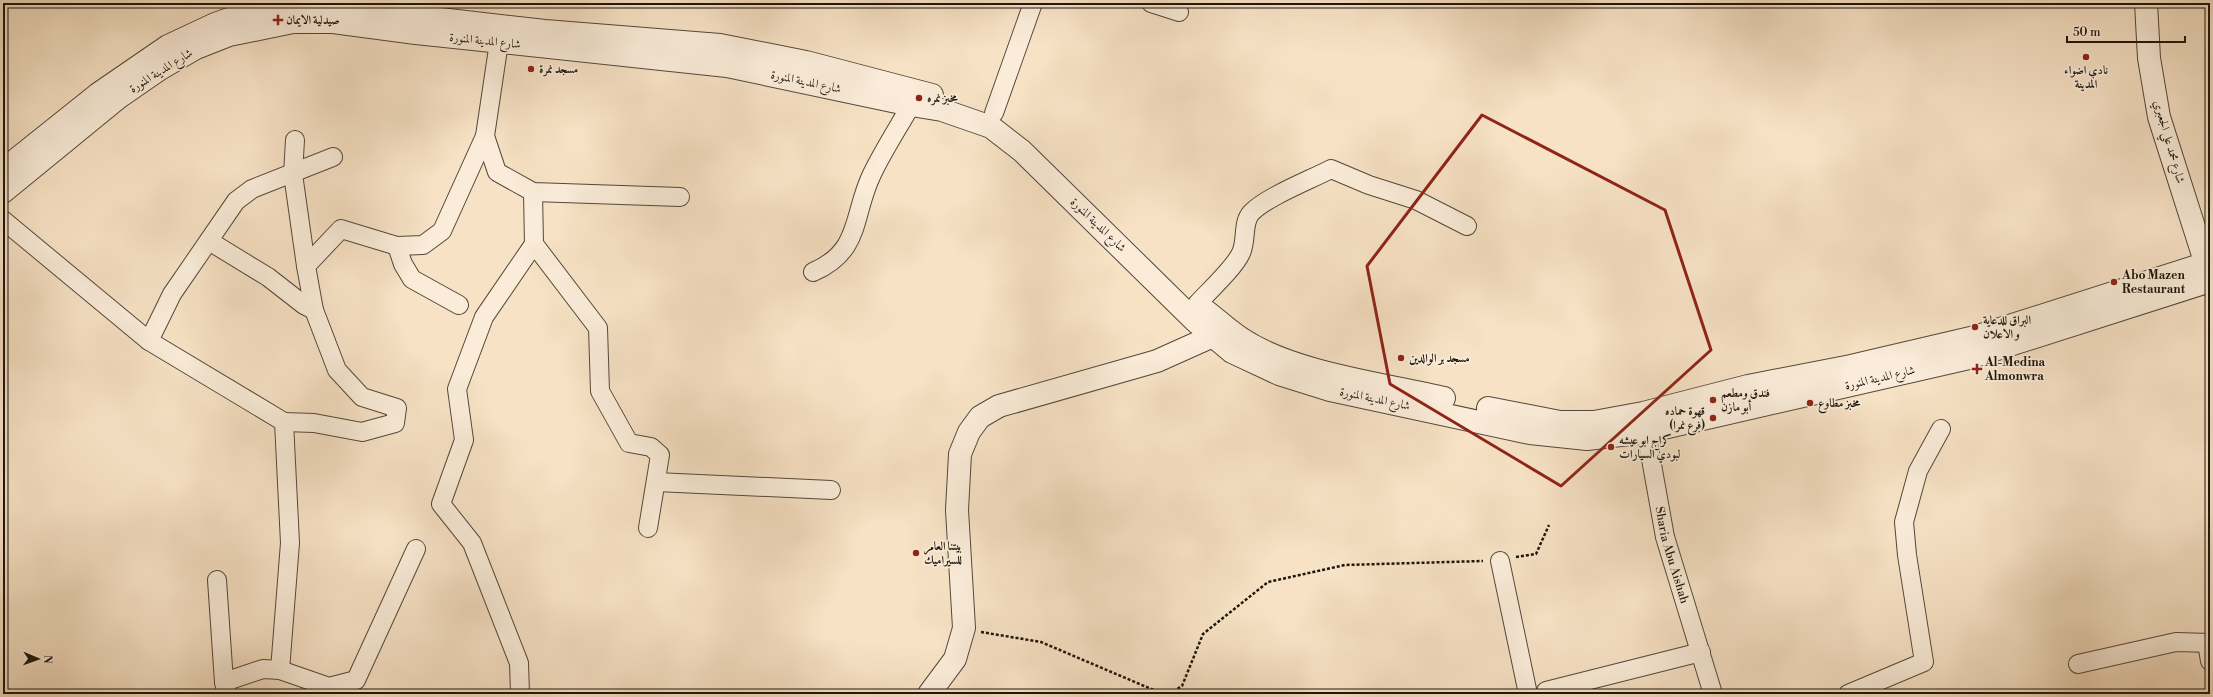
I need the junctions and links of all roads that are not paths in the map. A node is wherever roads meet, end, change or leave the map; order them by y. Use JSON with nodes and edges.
{"nodes":[{"id":1,"x":1033,"y":3,"type":"edge"},
{"id":2,"x":1152,"y":3,"type":"edge"},
{"id":3,"x":2146,"y":3,"type":"edge"},
{"id":4,"x":328,"y":5,"type":"edge"},
{"id":5,"x":1180,"y":12,"type":"dead end"},
{"id":6,"x":499,"y":42,"type":"junction"},
{"id":7,"x":911,"y":105,"type":"junction"},
{"id":8,"x":994,"y":113,"type":"junction"},
{"id":9,"x":485,"y":136,"type":"junction"},
{"id":10,"x":294,"y":140,"type":"dead end"},
{"id":11,"x":333,"y":157,"type":"dead end"},
{"id":12,"x":3,"y":170,"type":"edge"},
{"id":13,"x":293,"y":174,"type":"junction"},
{"id":14,"x":3,"y":192,"type":"edge"},
{"id":15,"x":533,"y":192,"type":"junction"},
{"id":16,"x":680,"y":197,"type":"dead end"},
{"id":17,"x":3,"y":220,"type":"edge"},
{"id":18,"x":1467,"y":226,"type":"dead end"},
{"id":19,"x":208,"y":241,"type":"junction"},
{"id":20,"x":534,"y":244,"type":"junction"},
{"id":21,"x":398,"y":246,"type":"junction"},
{"id":22,"x":306,"y":266,"type":"junction"},
{"id":23,"x":2209,"y":271,"type":"edge"},
{"id":24,"x":813,"y":272,"type":"dead end"},
{"id":25,"x":1197,"y":304,"type":"junction"},
{"id":26,"x":459,"y":305,"type":"dead end"},
{"id":27,"x":314,"y":310,"type":"junction"},
{"id":28,"x":1221,"y":333,"type":"junction"},
{"id":29,"x":149,"y":341,"type":"junction"},
{"id":30,"x":284,"y":422,"type":"junction"},
{"id":31,"x":1644,"y":423,"type":"junction"},
{"id":32,"x":1941,"y":429,"type":"dead end"},
{"id":33,"x":656,"y":482,"type":"junction"},
{"id":34,"x":830,"y":490,"type":"dead end"},
{"id":35,"x":648,"y":528,"type":"dead end"},
{"id":36,"x":416,"y":549,"type":"dead end"},
{"id":37,"x":1500,"y":561,"type":"road end"},
{"id":38,"x":217,"y":580,"type":"dead end"},
{"id":39,"x":2208,"y":643,"type":"edge"},
{"id":40,"x":1701,"y":652,"type":"junction"},
{"id":41,"x":2210,"y":661,"type":"edge"},
{"id":42,"x":2078,"y":664,"type":"dead end"},
{"id":43,"x":280,"y":670,"type":"junction"},
{"id":44,"x":225,"y":688,"type":"edge"},
{"id":45,"x":1537,"y":692,"type":"edge"},
{"id":46,"x":520,"y":694,"type":"edge"},
{"id":47,"x":929,"y":694,"type":"edge"},
{"id":48,"x":1713,"y":694,"type":"edge"},
{"id":49,"x":1848,"y":694,"type":"edge"}],
"edges":[{"from":1,"to":8,"type":"street"},
{"from":2,"to":5,"type":"street"},
{"from":3,"to":23,"type":"street","name":"شارع محمد علي الجعبري"},
{"from":4,"to":8,"type":"street","name":"شارع المدينة المنورة"},
{"from":4,"to":12,"type":"street","name":"شارع المدينة المنورة"},
{"from":6,"to":7,"type":"street","name":"شارع المدينة المنورة"},
{"from":6,"to":9,"type":"street"},
{"from":6,"to":14,"type":"street","name":"شارع المدينة المنورة"},
{"from":7,"to":24,"type":"street"},
{"from":7,"to":28,"type":"street","name":"شارع المدينة المنورة"},
{"from":8,"to":25,"type":"street","name":"شارع المدينة المنورة"},
{"from":9,"to":15,"type":"street"},
{"from":9,"to":21,"type":"street"},
{"from":10,"to":13,"type":"street"},
{"from":11,"to":13,"type":"street"},
{"from":13,"to":19,"type":"street"},
{"from":13,"to":22,"type":"street"},
{"from":15,"to":16,"type":"street"},
{"from":15,"to":20,"type":"street"},
{"from":17,"to":29,"type":"street"},
{"from":18,"to":25,"type":"street"},
{"from":19,"to":27,"type":"street"},
{"from":19,"to":29,"type":"street"},
{"from":20,"to":33,"type":"street"},
{"from":20,"to":46,"type":"street"},
{"from":21,"to":22,"type":"street"},
{"from":21,"to":26,"type":"street"},
{"from":22,"to":27,"type":"street"},
{"from":23,"to":31,"type":"street","name":"شارع المدينة المنورة"},
{"from":25,"to":28,"type":"street","name":"شارع المدينة المنورة"},
{"from":27,"to":30,"type":"street"},
{"from":28,"to":31,"type":"street","name":"شارع المدينة المنورة"},
{"from":28,"to":47,"type":"street"},
{"from":29,"to":30,"type":"street"},
{"from":30,"to":43,"type":"street"},
{"from":31,"to":40,"type":"street","name":"Sharia Abu Aishah"},
{"from":32,"to":49,"type":"street"},
{"from":33,"to":34,"type":"street"},
{"from":33,"to":35,"type":"street"},
{"from":36,"to":43,"type":"street"},
{"from":37,"to":45,"type":"street"},
{"from":38,"to":44,"type":"street"},
{"from":39,"to":41,"type":"street"},
{"from":39,"to":42,"type":"street"},
{"from":40,"to":45,"type":"street"},
{"from":40,"to":48,"type":"street","name":"Sharia Abu Aishah"},
{"from":43,"to":44,"type":"street"}]}
